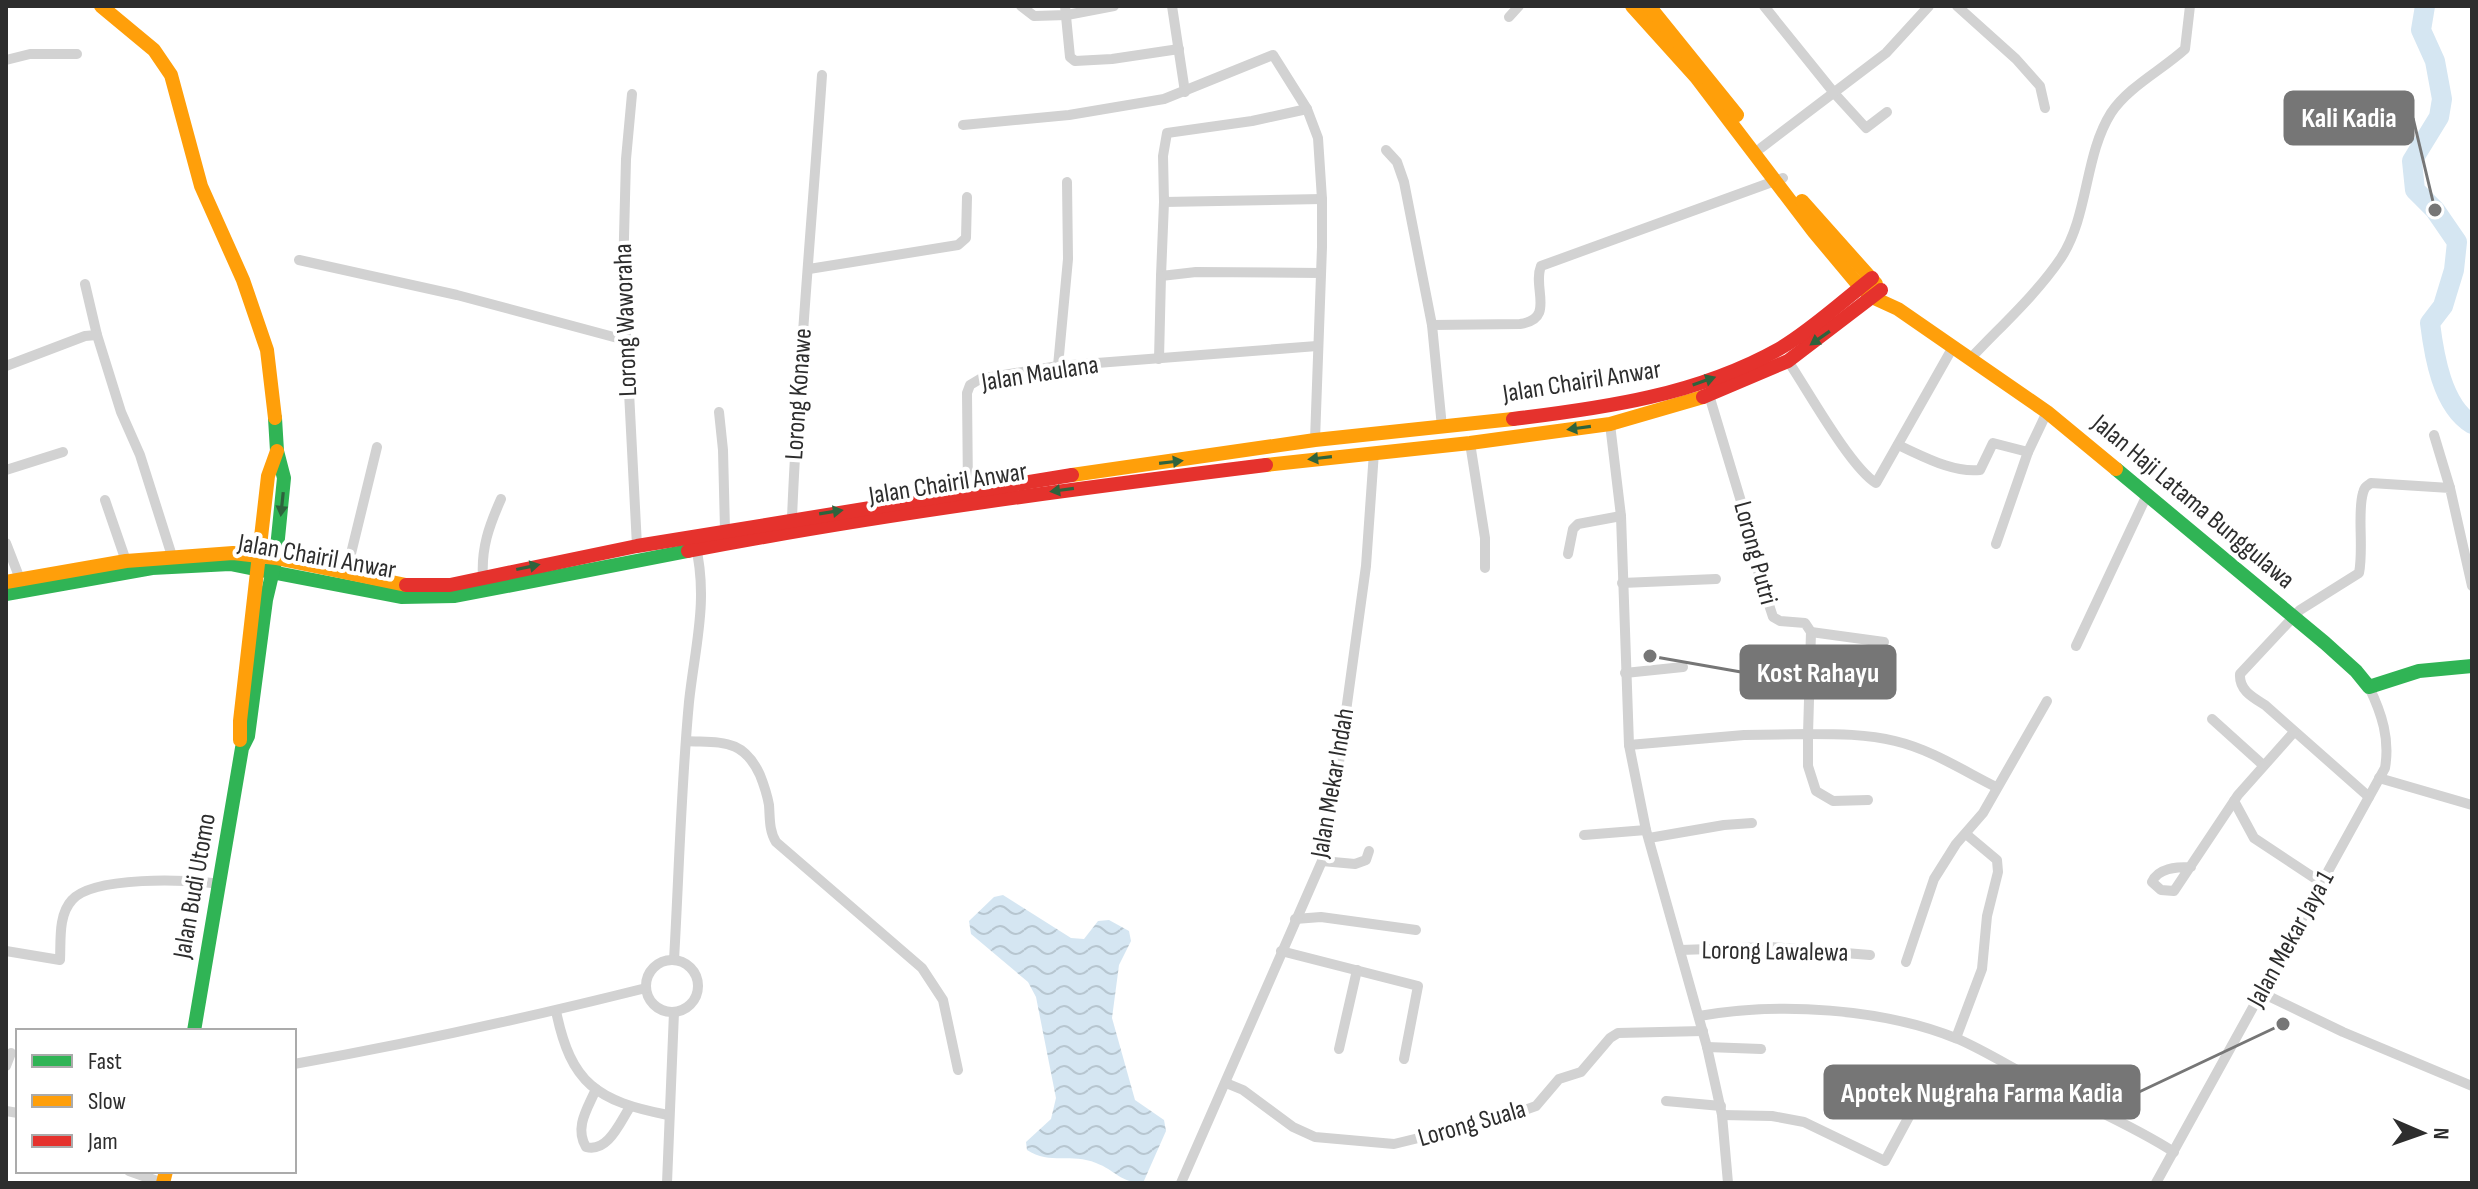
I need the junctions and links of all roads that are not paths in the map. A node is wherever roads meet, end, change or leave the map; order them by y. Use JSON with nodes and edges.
{"nodes":[{"id":1,"x":101,"y":6,"type":"edge"},
{"id":2,"x":1021,"y":6,"type":"edge"},
{"id":3,"x":1172,"y":6,"type":"edge"},
{"id":4,"x":1519,"y":6,"type":"edge"},
{"id":5,"x":1632,"y":6,"type":"edge"},
{"id":6,"x":1649,"y":6,"type":"edge"},
{"id":7,"x":1764,"y":6,"type":"edge"},
{"id":8,"x":1929,"y":6,"type":"edge"},
{"id":9,"x":1957,"y":6,"type":"edge"},
{"id":10,"x":2190,"y":6,"type":"edge"},
{"id":11,"x":1118,"y":7,"type":"edge"},
{"id":12,"x":1066,"y":10,"type":"edge"},
{"id":13,"x":1509,"y":17,"type":"dead end"},
{"id":14,"x":1179,"y":49,"type":"junction"},
{"id":15,"x":77,"y":54,"type":"dead end"},
{"id":16,"x":6,"y":60,"type":"edge"},
{"id":17,"x":822,"y":75,"type":"dead end"},
{"id":18,"x":1185,"y":92,"type":"junction"},
{"id":19,"x":632,"y":94,"type":"dead end"},
{"id":20,"x":1835,"y":94,"type":"junction"},
{"id":21,"x":2045,"y":108,"type":"dead end"},
{"id":22,"x":1307,"y":109,"type":"junction"},
{"id":23,"x":1887,"y":112,"type":"dead end"},
{"id":24,"x":963,"y":125,"type":"dead end"},
{"id":25,"x":1761,"y":148,"type":"junction"},
{"id":26,"x":1386,"y":150,"type":"dead end"},
{"id":27,"x":1780,"y":179,"type":"junction"},
{"id":28,"x":1067,"y":182,"type":"dead end"},
{"id":29,"x":967,"y":197,"type":"dead end"},
{"id":30,"x":1322,"y":199,"type":"junction"},
{"id":31,"x":1164,"y":202,"type":"junction"},
{"id":32,"x":299,"y":260,"type":"dead end"},
{"id":33,"x":809,"y":269,"type":"junction"},
{"id":34,"x":1321,"y":273,"type":"junction"},
{"id":35,"x":1161,"y":276,"type":"junction"},
{"id":36,"x":1866,"y":282,"type":"junction"},
{"id":37,"x":85,"y":284,"type":"dead end"},
{"id":38,"x":1878,"y":294,"type":"junction"},
{"id":39,"x":1432,"y":325,"type":"junction"},
{"id":40,"x":97,"y":335,"type":"junction"},
{"id":41,"x":625,"y":340,"type":"junction"},
{"id":42,"x":1317,"y":346,"type":"junction"},
{"id":43,"x":1953,"y":347,"type":"junction"},
{"id":44,"x":1971,"y":358,"type":"junction"},
{"id":45,"x":1159,"y":359,"type":"junction"},
{"id":46,"x":1788,"y":361,"type":"junction"},
{"id":47,"x":6,"y":366,"type":"edge"},
{"id":48,"x":1058,"y":366,"type":"junction"},
{"id":49,"x":1709,"y":395,"type":"junction"},
{"id":50,"x":719,"y":412,"type":"dead end"},
{"id":51,"x":2047,"y":412,"type":"junction"},
{"id":52,"x":1610,"y":424,"type":"junction"},
{"id":53,"x":1442,"y":427,"type":"junction"},
{"id":54,"x":2434,"y":435,"type":"dead end"},
{"id":55,"x":1315,"y":440,"type":"junction"},
{"id":56,"x":1470,"y":443,"type":"junction"},
{"id":57,"x":1898,"y":445,"type":"junction"},
{"id":58,"x":377,"y":447,"type":"dead end"},
{"id":59,"x":1248,"y":450,"type":"junction"},
{"id":60,"x":277,"y":451,"type":"junction"},
{"id":61,"x":63,"y":452,"type":"dead end"},
{"id":62,"x":1374,"y":452,"type":"junction"},
{"id":63,"x":2028,"y":452,"type":"junction"},
{"id":64,"x":1250,"y":467,"type":"junction"},
{"id":65,"x":6,"y":470,"type":"edge"},
{"id":66,"x":2450,"y":488,"type":"junction"},
{"id":67,"x":968,"y":491,"type":"junction"},
{"id":68,"x":2146,"y":497,"type":"junction"},
{"id":69,"x":501,"y":499,"type":"dead end"},
{"id":70,"x":105,"y":500,"type":"dead end"},
{"id":71,"x":1621,"y":516,"type":"junction"},
{"id":72,"x":792,"y":518,"type":"junction"},
{"id":73,"x":725,"y":530,"type":"junction"},
{"id":74,"x":6,"y":543,"type":"edge"},
{"id":75,"x":695,"y":543,"type":"junction"},
{"id":76,"x":1996,"y":544,"type":"dead end"},
{"id":77,"x":637,"y":546,"type":"junction"},
{"id":78,"x":1568,"y":554,"type":"dead end"},
{"id":79,"x":172,"y":556,"type":"junction"},
{"id":80,"x":126,"y":561,"type":"junction"},
{"id":81,"x":258,"y":562,"type":"junction"},
{"id":82,"x":274,"y":564,"type":"junction"},
{"id":83,"x":1485,"y":568,"type":"dead end"},
{"id":84,"x":346,"y":574,"type":"junction"},
{"id":85,"x":483,"y":578,"type":"junction"},
{"id":86,"x":1716,"y":579,"type":"dead end"},
{"id":87,"x":13,"y":580,"type":"edge"},
{"id":88,"x":1622,"y":583,"type":"junction"},
{"id":89,"x":2472,"y":586,"type":"edge"},
{"id":90,"x":6,"y":594,"type":"edge"},
{"id":91,"x":2294,"y":617,"type":"junction"},
{"id":92,"x":1811,"y":632,"type":"junction"},
{"id":93,"x":1884,"y":642,"type":"dead end"},
{"id":94,"x":2076,"y":646,"type":"dead end"},
{"id":95,"x":2472,"y":666,"type":"edge"},
{"id":96,"x":1683,"y":667,"type":"dead end"},
{"id":97,"x":1625,"y":673,"type":"junction"},
{"id":98,"x":2369,"y":687,"type":"junction"},
{"id":99,"x":2047,"y":701,"type":"dead end"},
{"id":100,"x":2212,"y":719,"type":"dead end"},
{"id":101,"x":2294,"y":732,"type":"junction"},
{"id":102,"x":1808,"y":734,"type":"junction"},
{"id":103,"x":686,"y":741,"type":"junction"},
{"id":104,"x":1629,"y":745,"type":"junction"},
{"id":105,"x":242,"y":748,"type":"junction"},
{"id":106,"x":2263,"y":765,"type":"junction"},
{"id":107,"x":2379,"y":778,"type":"junction"},
{"id":108,"x":1996,"y":787,"type":"junction"},
{"id":109,"x":2369,"y":797,"type":"junction"},
{"id":110,"x":1868,"y":800,"type":"dead end"},
{"id":111,"x":2234,"y":801,"type":"junction"},
{"id":112,"x":2472,"y":805,"type":"edge"},
{"id":113,"x":1752,"y":823,"type":"dead end"},
{"id":114,"x":1648,"y":834,"type":"junction"},
{"id":115,"x":1966,"y":834,"type":"junction"},
{"id":116,"x":1584,"y":835,"type":"dead end"},
{"id":117,"x":1369,"y":851,"type":"dead end"},
{"id":118,"x":1322,"y":861,"type":"junction"},
{"id":119,"x":2191,"y":867,"type":"dead end"},
{"id":120,"x":2322,"y":883,"type":"junction"},
{"id":121,"x":219,"y":884,"type":"junction"},
{"id":122,"x":1295,"y":919,"type":"junction"},
{"id":123,"x":1416,"y":930,"type":"dead end"},
{"id":124,"x":1680,"y":950,"type":"junction"},
{"id":125,"x":6,"y":951,"type":"edge"},
{"id":126,"x":1281,"y":951,"type":"junction"},
{"id":127,"x":1870,"y":955,"type":"dead end"},
{"id":128,"x":674,"y":960,"type":"junction"},
{"id":129,"x":1906,"y":962,"type":"dead end"},
{"id":130,"x":1357,"y":970,"type":"junction"},
{"id":131,"x":646,"y":988,"type":"junction"},
{"id":132,"x":2262,"y":993,"type":"junction"},
{"id":133,"x":556,"y":1011,"type":"junction"},
{"id":134,"x":674,"y":1012,"type":"junction"},
{"id":135,"x":1699,"y":1016,"type":"junction"},
{"id":136,"x":194,"y":1029,"type":"edge"},
{"id":137,"x":1703,"y":1031,"type":"junction"},
{"id":138,"x":1956,"y":1038,"type":"junction"},
{"id":139,"x":1707,"y":1047,"type":"junction"},
{"id":140,"x":1339,"y":1049,"type":"dead end"},
{"id":141,"x":1761,"y":1049,"type":"dead end"},
{"id":142,"x":11,"y":1053,"type":"dead end"},
{"id":143,"x":1404,"y":1059,"type":"dead end"},
{"id":144,"x":296,"y":1064,"type":"edge"},
{"id":145,"x":6,"y":1066,"type":"edge"},
{"id":146,"x":958,"y":1070,"type":"dead end"},
{"id":147,"x":1226,"y":1083,"type":"junction"},
{"id":148,"x":2472,"y":1086,"type":"edge"},
{"id":149,"x":596,"y":1089,"type":"junction"},
{"id":150,"x":1903,"y":1100,"type":"dead end"},
{"id":151,"x":1666,"y":1101,"type":"dead end"},
{"id":152,"x":630,"y":1107,"type":"junction"},
{"id":153,"x":1721,"y":1110,"type":"junction"},
{"id":154,"x":668,"y":1115,"type":"junction"},
{"id":155,"x":2174,"y":1152,"type":"junction"},
{"id":156,"x":135,"y":1173,"type":"edge"},
{"id":157,"x":163,"y":1183,"type":"edge"},
{"id":158,"x":667,"y":1183,"type":"edge"},
{"id":159,"x":1181,"y":1183,"type":"edge"},
{"id":160,"x":1728,"y":1183,"type":"edge"},
{"id":161,"x":2156,"y":1183,"type":"edge"}],
"edges":[{"from":1,"to":60,"type":"main road"},
{"from":2,"to":12,"type":"street"},
{"from":3,"to":14,"type":"street"},
{"from":4,"to":13,"type":"street"},
{"from":5,"to":27,"type":"main road"},
{"from":6,"to":25,"type":"main road"},
{"from":7,"to":20,"type":"street"},
{"from":8,"to":20,"type":"street"},
{"from":9,"to":21,"type":"street"},
{"from":10,"to":44,"type":"street"},
{"from":11,"to":12,"type":"street"},
{"from":12,"to":14,"type":"street"},
{"from":14,"to":18,"type":"street"},
{"from":15,"to":16,"type":"street"},
{"from":17,"to":33,"type":"street","name":"Lorong Konawe"},
{"from":18,"to":22,"type":"street"},
{"from":18,"to":24,"type":"street"},
{"from":19,"to":41,"type":"street","name":"Lorong Waworaha"},
{"from":20,"to":23,"type":"street"},
{"from":20,"to":25,"type":"street"},
{"from":22,"to":30,"type":"street"},
{"from":22,"to":31,"type":"street"},
{"from":25,"to":27,"type":"main road"},
{"from":26,"to":39,"type":"street"},
{"from":27,"to":36,"type":"main road"},
{"from":27,"to":39,"type":"street"},
{"from":28,"to":48,"type":"street"},
{"from":29,"to":33,"type":"street"},
{"from":30,"to":31,"type":"street"},
{"from":30,"to":34,"type":"street"},
{"from":31,"to":35,"type":"street"},
{"from":32,"to":41,"type":"street"},
{"from":33,"to":72,"type":"street","name":"Lorong Konawe"},
{"from":34,"to":35,"type":"street"},
{"from":34,"to":42,"type":"street"},
{"from":35,"to":45,"type":"street"},
{"from":36,"to":38,"type":"main road"},
{"from":53,"to":36,"type":"main road","name":"Jalan Chairil Anwar","one_way":true},
{"from":37,"to":40,"type":"street"},
{"from":38,"to":43,"type":"main road","name":"Jalan Haji Latama Bunggulawa"},
{"from":38,"to":46,"type":"main road","name":"Jalan Chairil Anwar","one_way":true},
{"from":39,"to":53,"type":"street"},
{"from":40,"to":47,"type":"street"},
{"from":40,"to":79,"type":"street"},
{"from":41,"to":77,"type":"street","name":"Lorong Waworaha"},
{"from":42,"to":45,"type":"street","name":"Jalan Maulana"},
{"from":42,"to":55,"type":"street"},
{"from":43,"to":44,"type":"main road","name":"Jalan Haji Latama Bunggulawa"},
{"from":43,"to":57,"type":"street"},
{"from":44,"to":51,"type":"main road","name":"Jalan Haji Latama Bunggulawa"},
{"from":45,"to":48,"type":"street","name":"Jalan Maulana"},
{"from":46,"to":49,"type":"main road","name":"Jalan Chairil Anwar"},
{"from":46,"to":57,"type":"street"},
{"from":48,"to":67,"type":"street","name":"Jalan Maulana"},
{"from":49,"to":52,"type":"main road","name":"Jalan Chairil Anwar"},
{"from":49,"to":92,"type":"street","name":"Lorong Putri"},
{"from":50,"to":73,"type":"street"},
{"from":51,"to":63,"type":"street"},
{"from":51,"to":68,"type":"main road","name":"Jalan Haji Latama Bunggulawa"},
{"from":52,"to":56,"type":"main road","name":"Jalan Chairil Anwar","one_way":true},
{"from":52,"to":71,"type":"street"},
{"from":53,"to":55,"type":"main road","name":"Jalan Chairil Anwar"},
{"from":54,"to":66,"type":"street"},
{"from":55,"to":59,"type":"main road","name":"Jalan Chairil Anwar"},
{"from":56,"to":62,"type":"main road","name":"Jalan Chairil Anwar"},
{"from":56,"to":83,"type":"street"},
{"from":57,"to":63,"type":"street"},
{"from":58,"to":84,"type":"street"},
{"from":59,"to":64,"type":"main road"},
{"from":67,"to":59,"type":"main road","name":"Jalan Chairil Anwar","one_way":true},
{"from":60,"to":81,"type":"main road","name":"Jalan Budi Utomo"},
{"from":60,"to":82,"type":"main road","name":"Jalan Budi Utomo","one_way":true},
{"from":61,"to":65,"type":"street"},
{"from":62,"to":64,"type":"main road","name":"Jalan Chairil Anwar","one_way":true},
{"from":62,"to":118,"type":"street","name":"Jalan Mekar Indah"},
{"from":63,"to":76,"type":"street"},
{"from":64,"to":75,"type":"main road","name":"Jalan Chairil Anwar","one_way":true},
{"from":66,"to":89,"type":"street"},
{"from":66,"to":91,"type":"street"},
{"from":72,"to":67,"type":"main road","name":"Jalan Chairil Anwar","one_way":true},
{"from":68,"to":91,"type":"main road","name":"Jalan Haji Latama Bunggulawa"},
{"from":68,"to":94,"type":"street"},
{"from":69,"to":85,"type":"street"},
{"from":70,"to":80,"type":"street"},
{"from":71,"to":78,"type":"street"},
{"from":71,"to":88,"type":"street"},
{"from":72,"to":73,"type":"main road","name":"Jalan Chairil Anwar"},
{"from":73,"to":75,"type":"main road","name":"Jalan Chairil Anwar"},
{"from":74,"to":87,"type":"street"},
{"from":75,"to":77,"type":"main road","name":"Jalan Chairil Anwar"},
{"from":75,"to":82,"type":"main road","name":"Jalan Chairil Anwar"},
{"from":75,"to":103,"type":"street"},
{"from":85,"to":77,"type":"main road","name":"Jalan Chairil Anwar","one_way":true},
{"from":79,"to":80,"type":"main road","name":"Jalan Chairil Anwar"},
{"from":79,"to":81,"type":"main road","name":"Jalan Chairil Anwar"},
{"from":80,"to":87,"type":"main road","name":"Jalan Chairil Anwar"},
{"from":81,"to":82,"type":"main road","name":"Jalan Chairil Anwar"},
{"from":81,"to":90,"type":"main road","name":"Jalan Chairil Anwar"},
{"from":81,"to":105,"type":"main road","name":"Jalan Budi Utomo"},
{"from":82,"to":84,"type":"main road","name":"Jalan Chairil Anwar"},
{"from":82,"to":105,"type":"main road","name":"Jalan Budi Utomo"},
{"from":84,"to":85,"type":"main road","name":"Jalan Chairil Anwar"},
{"from":86,"to":88,"type":"street"},
{"from":88,"to":97,"type":"street"},
{"from":91,"to":98,"type":"main road","name":"Jalan Haji Latama Bunggulawa"},
{"from":91,"to":101,"type":"street"},
{"from":92,"to":93,"type":"street","name":"Lorong Putri"},
{"from":92,"to":102,"type":"street"},
{"from":95,"to":98,"type":"main road"},
{"from":96,"to":97,"type":"street"},
{"from":97,"to":104,"type":"street"},
{"from":98,"to":107,"type":"street","name":"Jalan Mekar Jaya 1"},
{"from":99,"to":108,"type":"street"},
{"from":100,"to":106,"type":"street"},
{"from":101,"to":106,"type":"street"},
{"from":101,"to":109,"type":"street"},
{"from":102,"to":104,"type":"street"},
{"from":102,"to":108,"type":"street"},
{"from":102,"to":110,"type":"street"},
{"from":103,"to":128,"type":"street"},
{"from":103,"to":146,"type":"street"},
{"from":104,"to":114,"type":"street"},
{"from":105,"to":121,"type":"main road","name":"Jalan Budi Utomo"},
{"from":106,"to":111,"type":"street"},
{"from":107,"to":109,"type":"street","name":"Jalan Mekar Jaya 1"},
{"from":107,"to":112,"type":"street"},
{"from":108,"to":115,"type":"street"},
{"from":109,"to":120,"type":"street","name":"Jalan Mekar Jaya 1"},
{"from":111,"to":119,"type":"street"},
{"from":111,"to":120,"type":"street"},
{"from":113,"to":114,"type":"street"},
{"from":114,"to":116,"type":"street"},
{"from":114,"to":124,"type":"street"},
{"from":115,"to":129,"type":"street"},
{"from":115,"to":138,"type":"street"},
{"from":117,"to":118,"type":"street"},
{"from":118,"to":122,"type":"street","name":"Jalan Mekar Indah"},
{"from":120,"to":132,"type":"street","name":"Jalan Mekar Jaya 1"},
{"from":121,"to":125,"type":"street"},
{"from":121,"to":136,"type":"main road","name":"Jalan Budi Utomo"},
{"from":122,"to":123,"type":"street"},
{"from":122,"to":126,"type":"street","name":"Jalan Mekar Indah"},
{"from":124,"to":127,"type":"street","name":"Lorong Lawalewa"},
{"from":124,"to":135,"type":"street"},
{"from":126,"to":130,"type":"street"},
{"from":126,"to":147,"type":"street","name":"Jalan Mekar Indah"},
{"from":128,"to":131,"type":"street"},
{"from":128,"to":134,"type":"street"},
{"from":130,"to":140,"type":"street"},
{"from":130,"to":143,"type":"street"},
{"from":131,"to":133,"type":"street"},
{"from":131,"to":134,"type":"street"},
{"from":132,"to":148,"type":"street"},
{"from":132,"to":155,"type":"street","name":"Jalan Mekar Jaya 1"},
{"from":133,"to":144,"type":"street"},
{"from":133,"to":149,"type":"street"},
{"from":134,"to":154,"type":"street"},
{"from":135,"to":137,"type":"street"},
{"from":135,"to":138,"type":"street"},
{"from":137,"to":139,"type":"street"},
{"from":137,"to":147,"type":"street","name":"Lorong Suala"},
{"from":138,"to":155,"type":"street"},
{"from":139,"to":141,"type":"street"},
{"from":139,"to":153,"type":"street"},
{"from":142,"to":145,"type":"street"},
{"from":147,"to":159,"type":"street","name":"Jalan Mekar Indah"},
{"from":149,"to":152,"type":"street"},
{"from":149,"to":152,"type":"street"},
{"from":150,"to":153,"type":"street"},
{"from":151,"to":153,"type":"street"},
{"from":152,"to":154,"type":"street"},
{"from":153,"to":160,"type":"street"},
{"from":154,"to":158,"type":"street"},
{"from":155,"to":161,"type":"street","name":"Jalan Mekar Jaya 1"},
{"from":156,"to":157,"type":"street"}]}
